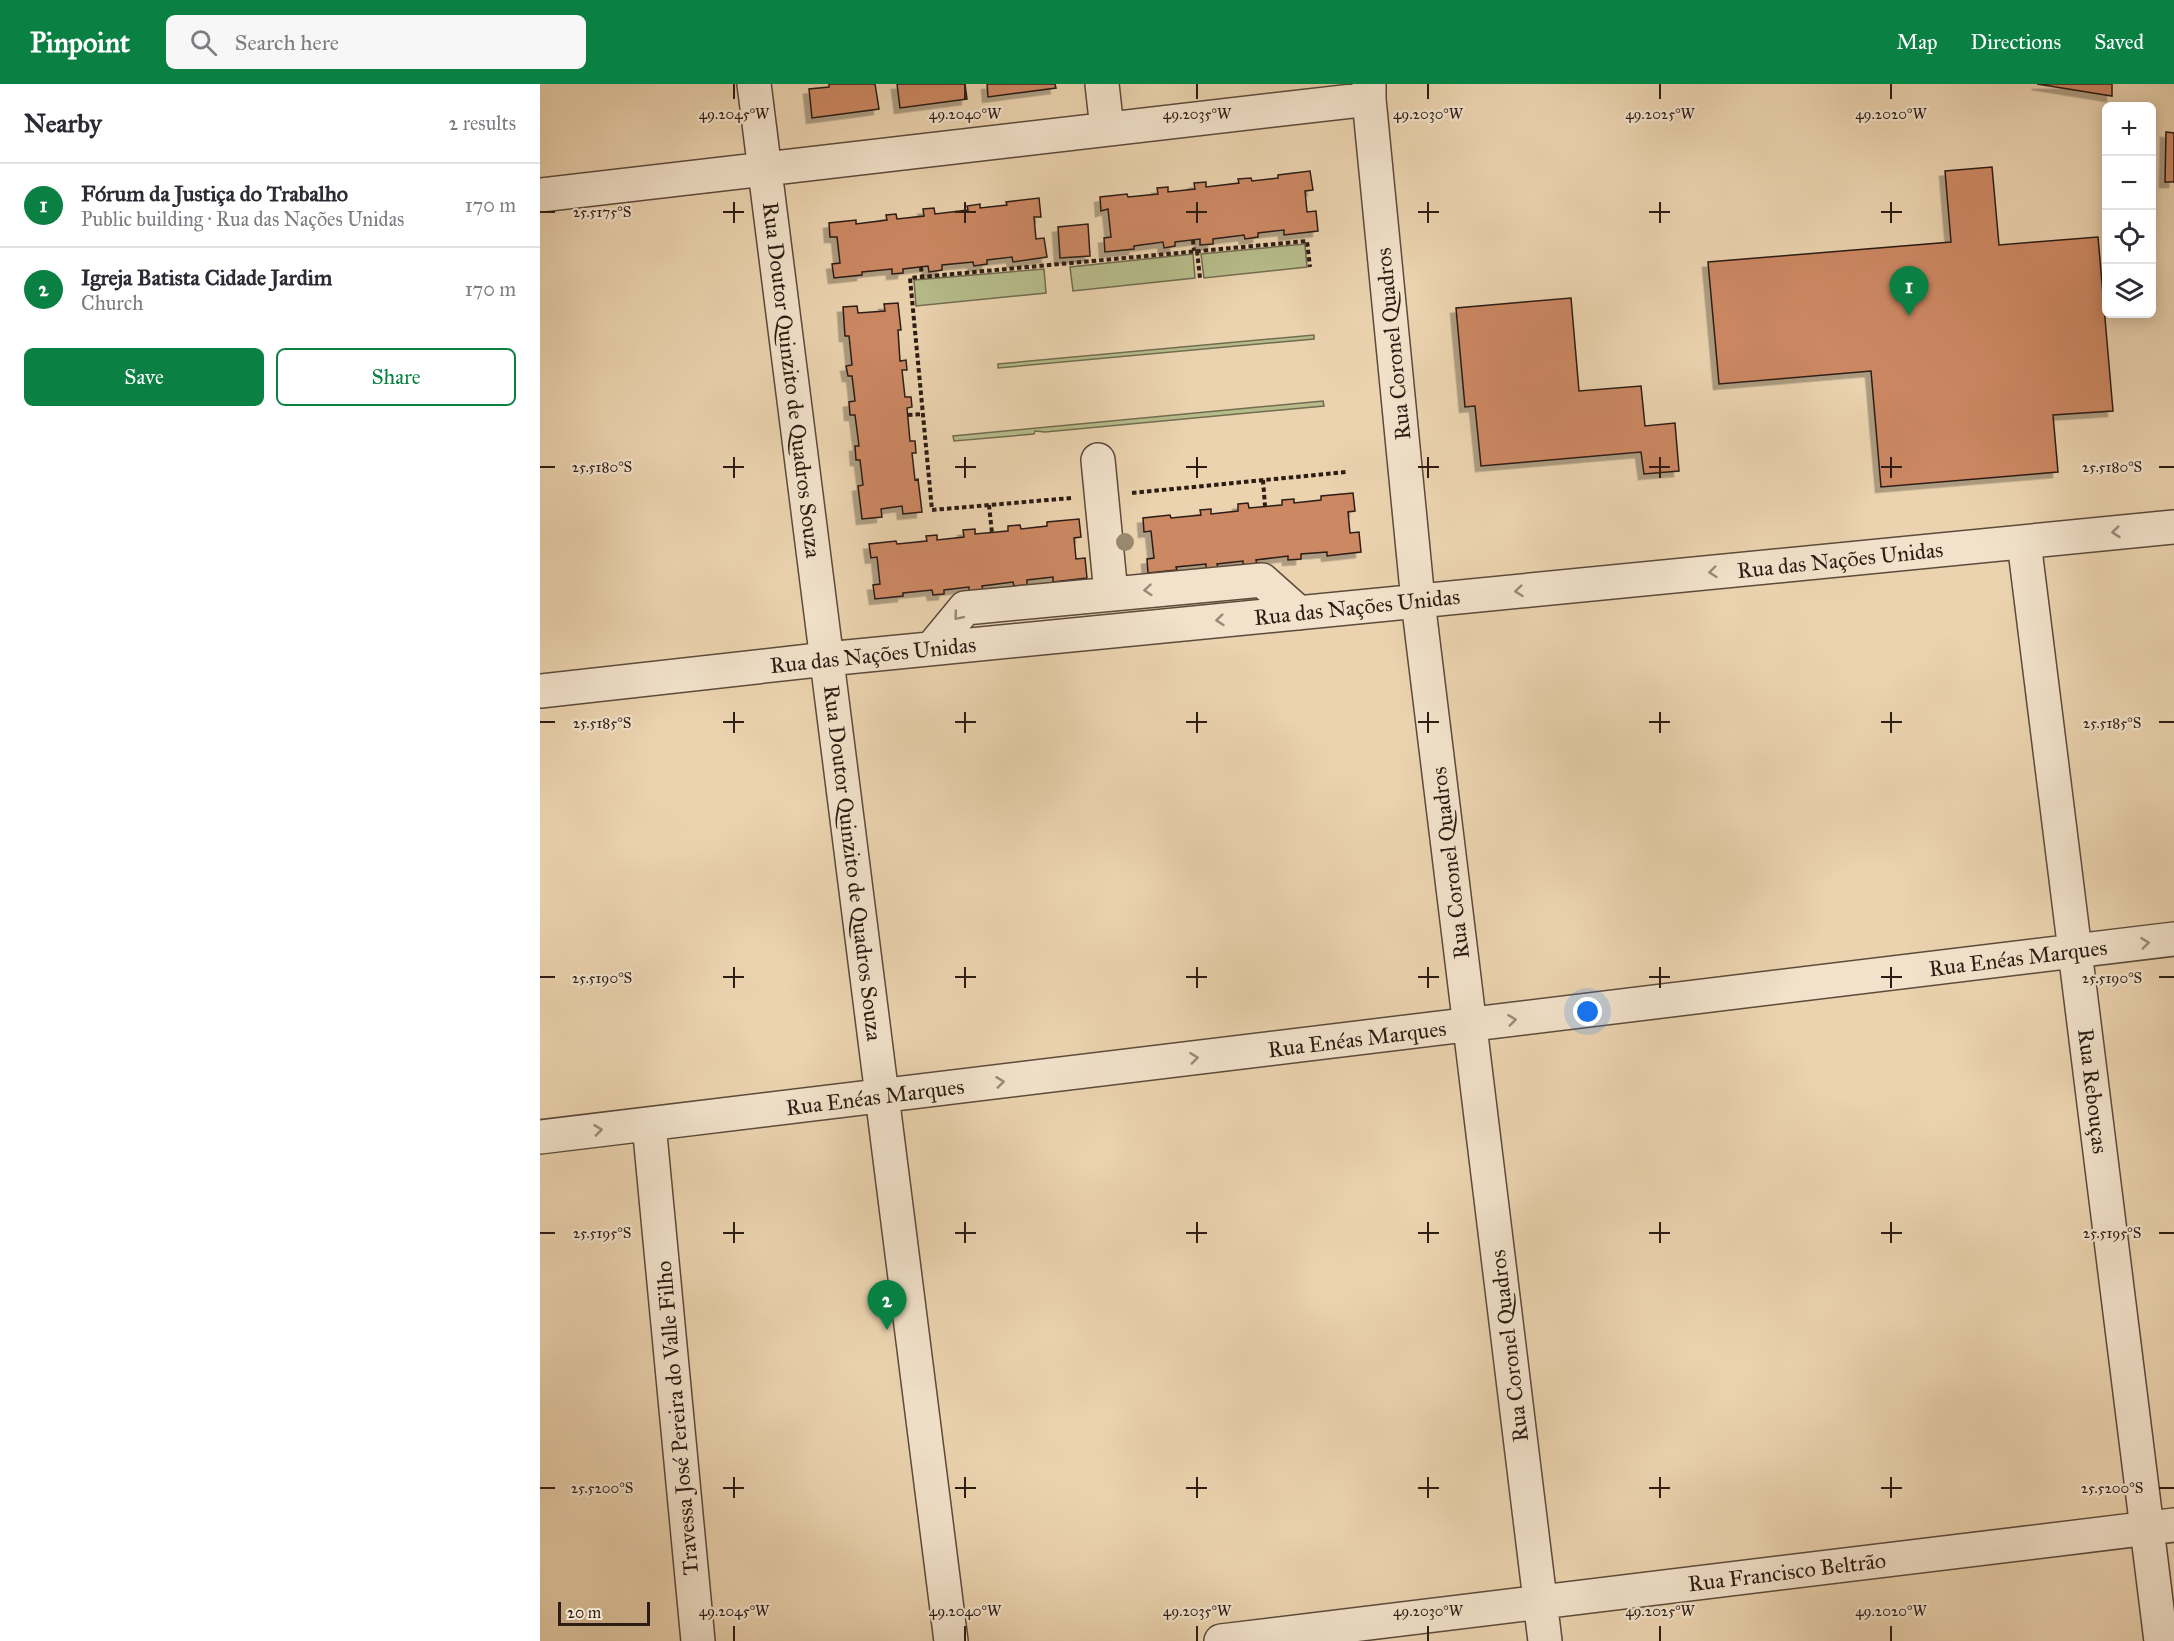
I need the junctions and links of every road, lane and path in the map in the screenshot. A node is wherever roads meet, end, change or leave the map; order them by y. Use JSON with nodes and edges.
{"nodes":[{"id":1,"x":754,"y":84,"type":"edge"},
{"id":2,"x":1102,"y":84,"type":"edge"},
{"id":3,"x":1369,"y":91,"type":"edge"},
{"id":4,"x":1107,"y":129,"type":"junction"},
{"id":5,"x":765,"y":169,"type":"junction"},
{"id":6,"x":540,"y":195,"type":"edge"},
{"id":7,"x":1193,"y":240,"type":"dead end"},
{"id":8,"x":1196,"y":251,"type":"junction"},
{"id":9,"x":921,"y":267,"type":"dead end"},
{"id":10,"x":1310,"y":267,"type":"dead end"},
{"id":11,"x":922,"y":277,"type":"junction"},
{"id":12,"x":1200,"y":278,"type":"dead end"},
{"id":13,"x":923,"y":414,"type":"junction"},
{"id":14,"x":908,"y":415,"type":"dead end"},
{"id":15,"x":1098,"y":460,"type":"dead end"},
{"id":16,"x":1346,"y":472,"type":"dead end"},
{"id":17,"x":1263,"y":480,"type":"junction"},
{"id":18,"x":1074,"y":498,"type":"dead end"},
{"id":19,"x":1131,"y":503,"type":"dead end"},
{"id":20,"x":989,"y":505,"type":"junction"},
{"id":21,"x":1265,"y":507,"type":"dead end"},
{"id":22,"x":2174,"y":527,"type":"edge"},
{"id":23,"x":992,"y":532,"type":"dead end"},
{"id":24,"x":2024,"y":542,"type":"junction"},
{"id":25,"x":1111,"y":594,"type":"junction"},
{"id":26,"x":1418,"y":601,"type":"junction"},
{"id":27,"x":1299,"y":613,"type":"junction"},
{"id":28,"x":932,"y":648,"type":"junction"},
{"id":29,"x":827,"y":658,"type":"junction"},
{"id":30,"x":540,"y":692,"type":"edge"},
{"id":31,"x":2174,"y":939,"type":"edge"},
{"id":32,"x":2075,"y":951,"type":"junction"},
{"id":33,"x":1470,"y":1025,"type":"junction"},
{"id":34,"x":882,"y":1096,"type":"junction"},
{"id":35,"x":650,"y":1124,"type":"junction"},
{"id":36,"x":540,"y":1137,"type":"edge"},
{"id":37,"x":2160,"y":1526,"type":"edge"},
{"id":38,"x":1540,"y":1602,"type":"junction"},
{"id":39,"x":698,"y":1641,"type":"edge"},
{"id":40,"x":951,"y":1641,"type":"edge"},
{"id":41,"x":1221,"y":1641,"type":"edge"},
{"id":42,"x":1545,"y":1641,"type":"edge"},
{"id":43,"x":2161,"y":1641,"type":"edge"}],
"edges":[{"from":1,"to":5,"type":"street","name":"Rua Doutor Quinzito de Quadros Souza"},
{"from":2,"to":4,"type":"street"},
{"from":3,"to":4,"type":"street"},
{"from":3,"to":26,"type":"street","name":"Rua Coronel Quadros"},
{"from":4,"to":5,"type":"street"},
{"from":5,"to":6,"type":"street"},
{"from":5,"to":29,"type":"street","name":"Rua Doutor Quinzito de Quadros Souza"},
{"from":7,"to":8,"type":"path"},
{"from":8,"to":10,"type":"path"},
{"from":8,"to":11,"type":"path"},
{"from":8,"to":12,"type":"path"},
{"from":9,"to":11,"type":"path"},
{"from":11,"to":13,"type":"path"},
{"from":13,"to":14,"type":"path"},
{"from":13,"to":20,"type":"path"},
{"from":15,"to":25,"type":"street"},
{"from":16,"to":17,"type":"path"},
{"from":17,"to":19,"type":"path"},
{"from":17,"to":21,"type":"path"},
{"from":18,"to":20,"type":"path"},
{"from":20,"to":23,"type":"path"},
{"from":22,"to":24,"type":"street","name":"Rua das Nações Unidas","one_way":true},
{"from":24,"to":26,"type":"street","name":"Rua das Nações Unidas","one_way":true},
{"from":24,"to":32,"type":"street","name":"Rua Rebouças"},
{"from":27,"to":25,"type":"street","one_way":true},
{"from":25,"to":28,"type":"street","one_way":true},
{"from":26,"to":27,"type":"street","name":"Rua das Nações Unidas"},
{"from":26,"to":33,"type":"street","name":"Rua Coronel Quadros"},
{"from":27,"to":28,"type":"street","name":"Rua das Nações Unidas","one_way":true},
{"from":28,"to":29,"type":"street","name":"Rua das Nações Unidas"},
{"from":29,"to":30,"type":"street","name":"Rua das Nações Unidas"},
{"from":29,"to":34,"type":"street","name":"Rua Doutor Quinzito de Quadros Souza"},
{"from":32,"to":31,"type":"street","name":"Rua Enéas Marques","one_way":true},
{"from":33,"to":32,"type":"street","name":"Rua Enéas Marques","one_way":true},
{"from":32,"to":37,"type":"street","name":"Rua Rebouças"},
{"from":34,"to":33,"type":"street","name":"Rua Enéas Marques","one_way":true},
{"from":33,"to":38,"type":"street","name":"Rua Coronel Quadros"},
{"from":34,"to":35,"type":"street","name":"Rua Enéas Marques"},
{"from":34,"to":40,"type":"street","name":"Rua Doutor Quinzito de Quadros Souza"},
{"from":36,"to":35,"type":"street","name":"Rua Enéas Marques","one_way":true},
{"from":35,"to":39,"type":"street","name":"Travessa José Pereira do Valle Filho"},
{"from":37,"to":38,"type":"street","name":"Rua Francisco Beltrão"},
{"from":37,"to":43,"type":"street","name":"Rua Rebouças"},
{"from":38,"to":41,"type":"street","name":"Rua Francisco Beltrão"},
{"from":38,"to":42,"type":"street","name":"Rua Coronel Quadros"}]}
